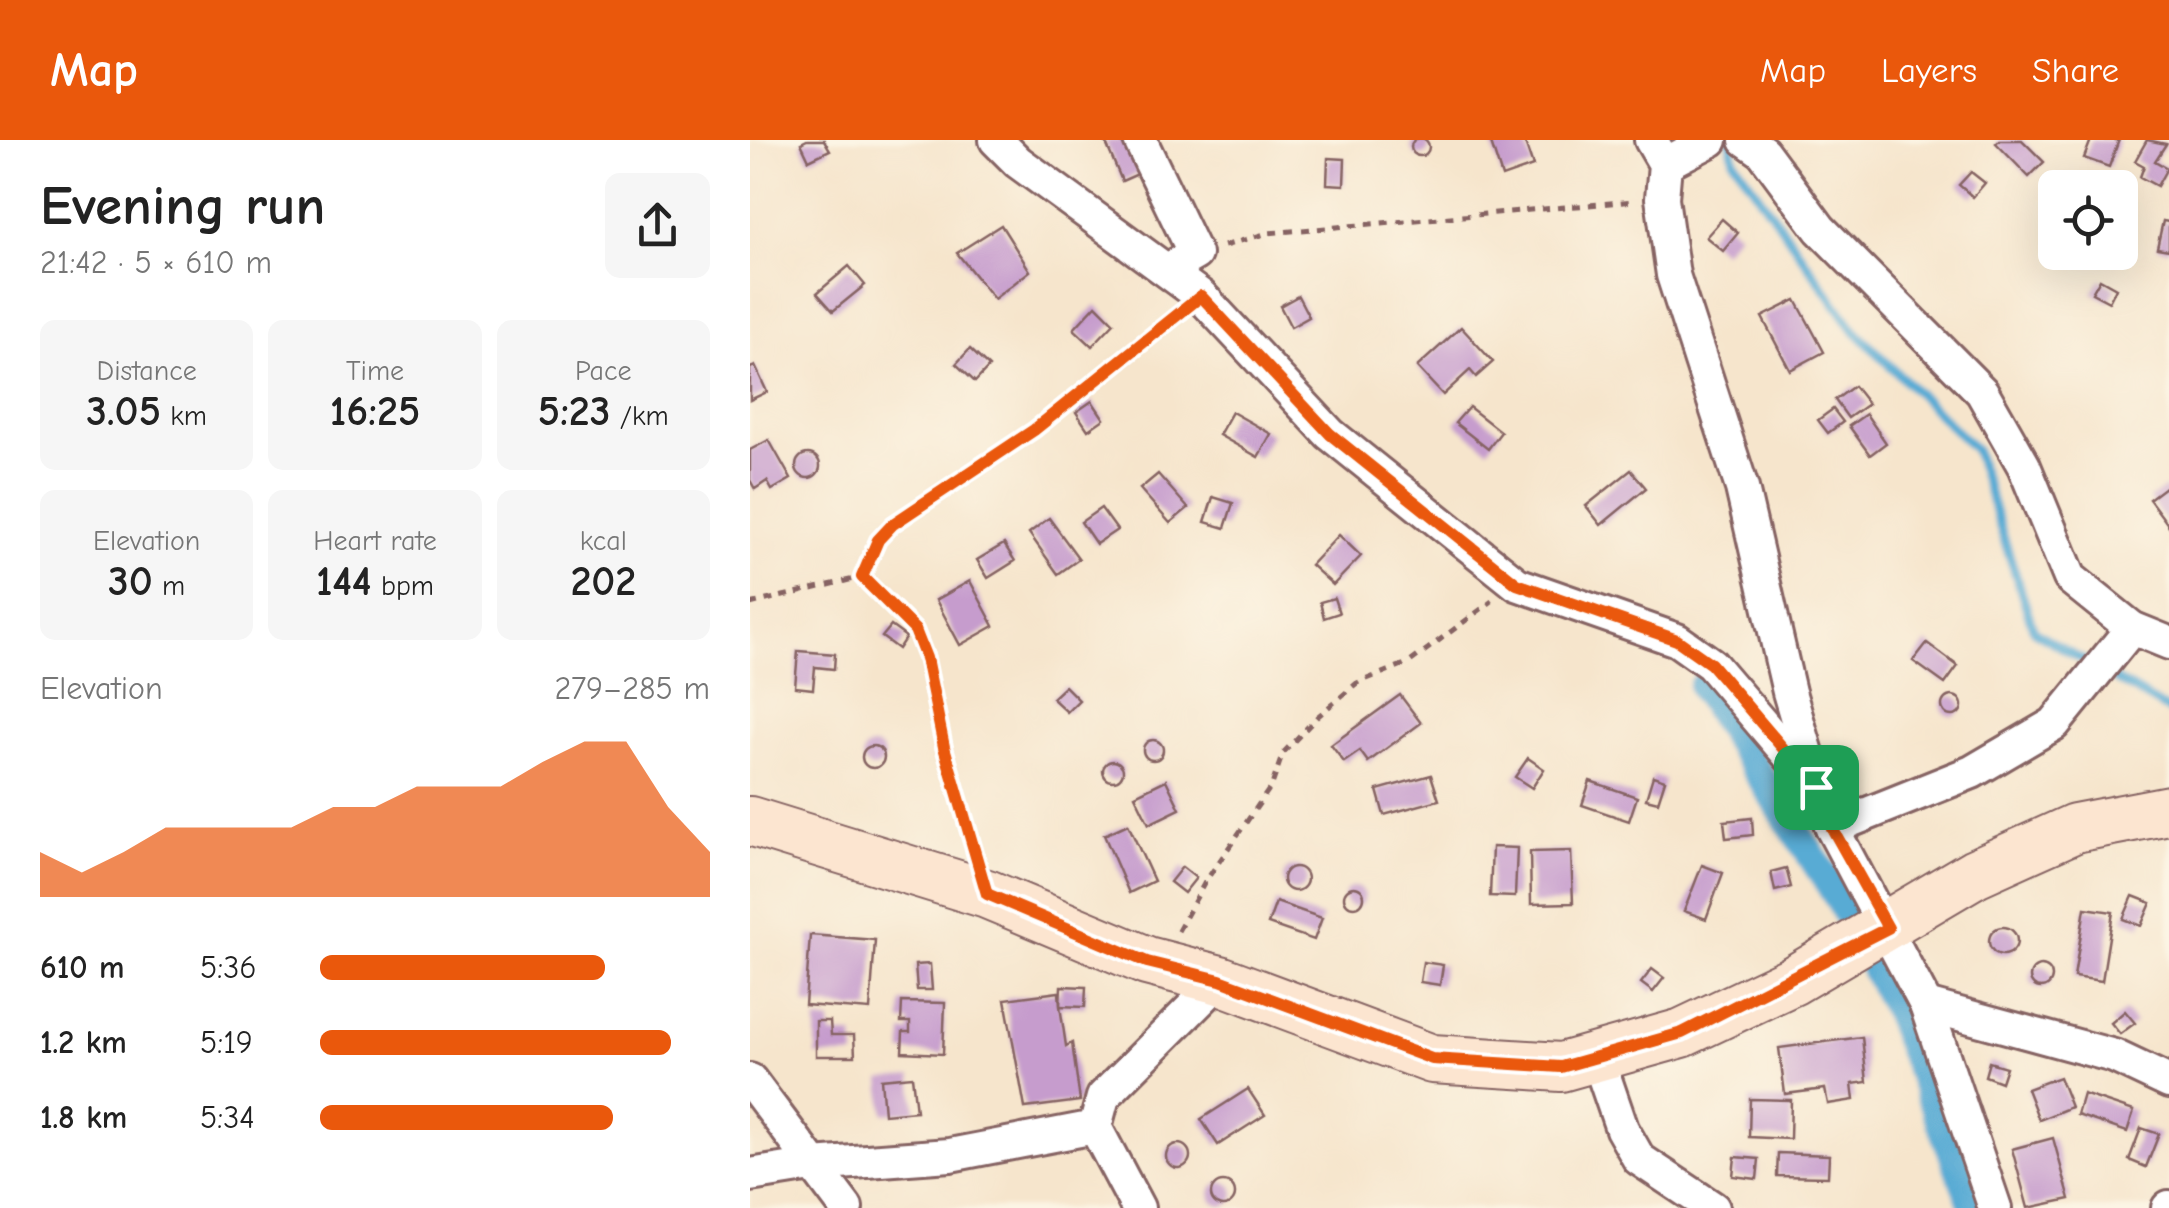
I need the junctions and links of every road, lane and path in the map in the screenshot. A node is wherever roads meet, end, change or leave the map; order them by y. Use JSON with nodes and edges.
{"nodes":[{"id":1,"x":996,"y":140,"type":"edge"},
{"id":2,"x":1140,"y":140,"type":"edge"},
{"id":3,"x":1746,"y":140,"type":"edge"},
{"id":4,"x":1682,"y":149,"type":"edge"},
{"id":5,"x":1662,"y":198,"type":"junction"},
{"id":6,"x":1182,"y":261,"type":"junction"},
{"id":7,"x":1201,"y":296,"type":"junction"},
{"id":8,"x":862,"y":577,"type":"junction"},
{"id":9,"x":1517,"y":584,"type":"junction"},
{"id":10,"x":750,"y":604,"type":"edge"},
{"id":11,"x":2132,"y":628,"type":"junction"},
{"id":12,"x":2169,"y":643,"type":"edge"},
{"id":13,"x":1816,"y":787,"type":"junction"},
{"id":14,"x":2169,"y":810,"type":"edge"},
{"id":15,"x":750,"y":820,"type":"edge"},
{"id":16,"x":1832,"y":828,"type":"junction"},
{"id":17,"x":987,"y":894,"type":"junction"},
{"id":18,"x":1888,"y":928,"type":"junction"},
{"id":19,"x":1147,"y":962,"type":"junction"},
{"id":20,"x":1220,"y":980,"type":"junction"},
{"id":21,"x":1926,"y":1004,"type":"junction"},
{"id":22,"x":1598,"y":1058,"type":"junction"},
{"id":23,"x":750,"y":1080,"type":"edge"},
{"id":24,"x":2169,"y":1082,"type":"edge"},
{"id":25,"x":1095,"y":1127,"type":"junction"},
{"id":26,"x":812,"y":1165,"type":"junction"},
{"id":27,"x":750,"y":1175,"type":"edge"},
{"id":28,"x":846,"y":1208,"type":"edge"},
{"id":29,"x":1138,"y":1208,"type":"edge"},
{"id":30,"x":1714,"y":1208,"type":"edge"},
{"id":31,"x":1995,"y":1208,"type":"edge"}],
"edges":[{"from":1,"to":6,"type":"street"},
{"from":2,"to":6,"type":"street"},
{"from":3,"to":11,"type":"street"},
{"from":4,"to":5,"type":"street"},
{"from":5,"to":6,"type":"path"},
{"from":5,"to":13,"type":"street"},
{"from":6,"to":7,"type":"street"},
{"from":7,"to":8,"type":"path"},
{"from":7,"to":9,"type":"street"},
{"from":8,"to":10,"type":"path"},
{"from":8,"to":17,"type":"path"},
{"from":9,"to":13,"type":"street"},
{"from":9,"to":19,"type":"path"},
{"from":11,"to":12,"type":"street"},
{"from":11,"to":16,"type":"street"},
{"from":13,"to":16,"type":"street"},
{"from":14,"to":18,"type":"street"},
{"from":15,"to":17,"type":"street"},
{"from":16,"to":18,"type":"street"},
{"from":17,"to":19,"type":"street"},
{"from":18,"to":21,"type":"street"},
{"from":18,"to":22,"type":"street"},
{"from":19,"to":20,"type":"street"},
{"from":20,"to":22,"type":"street"},
{"from":20,"to":25,"type":"street"},
{"from":21,"to":24,"type":"street"},
{"from":21,"to":31,"type":"street"},
{"from":22,"to":30,"type":"street"},
{"from":23,"to":26,"type":"street"},
{"from":25,"to":26,"type":"street"},
{"from":25,"to":29,"type":"street"},
{"from":26,"to":27,"type":"street"},
{"from":26,"to":28,"type":"street"}]}
